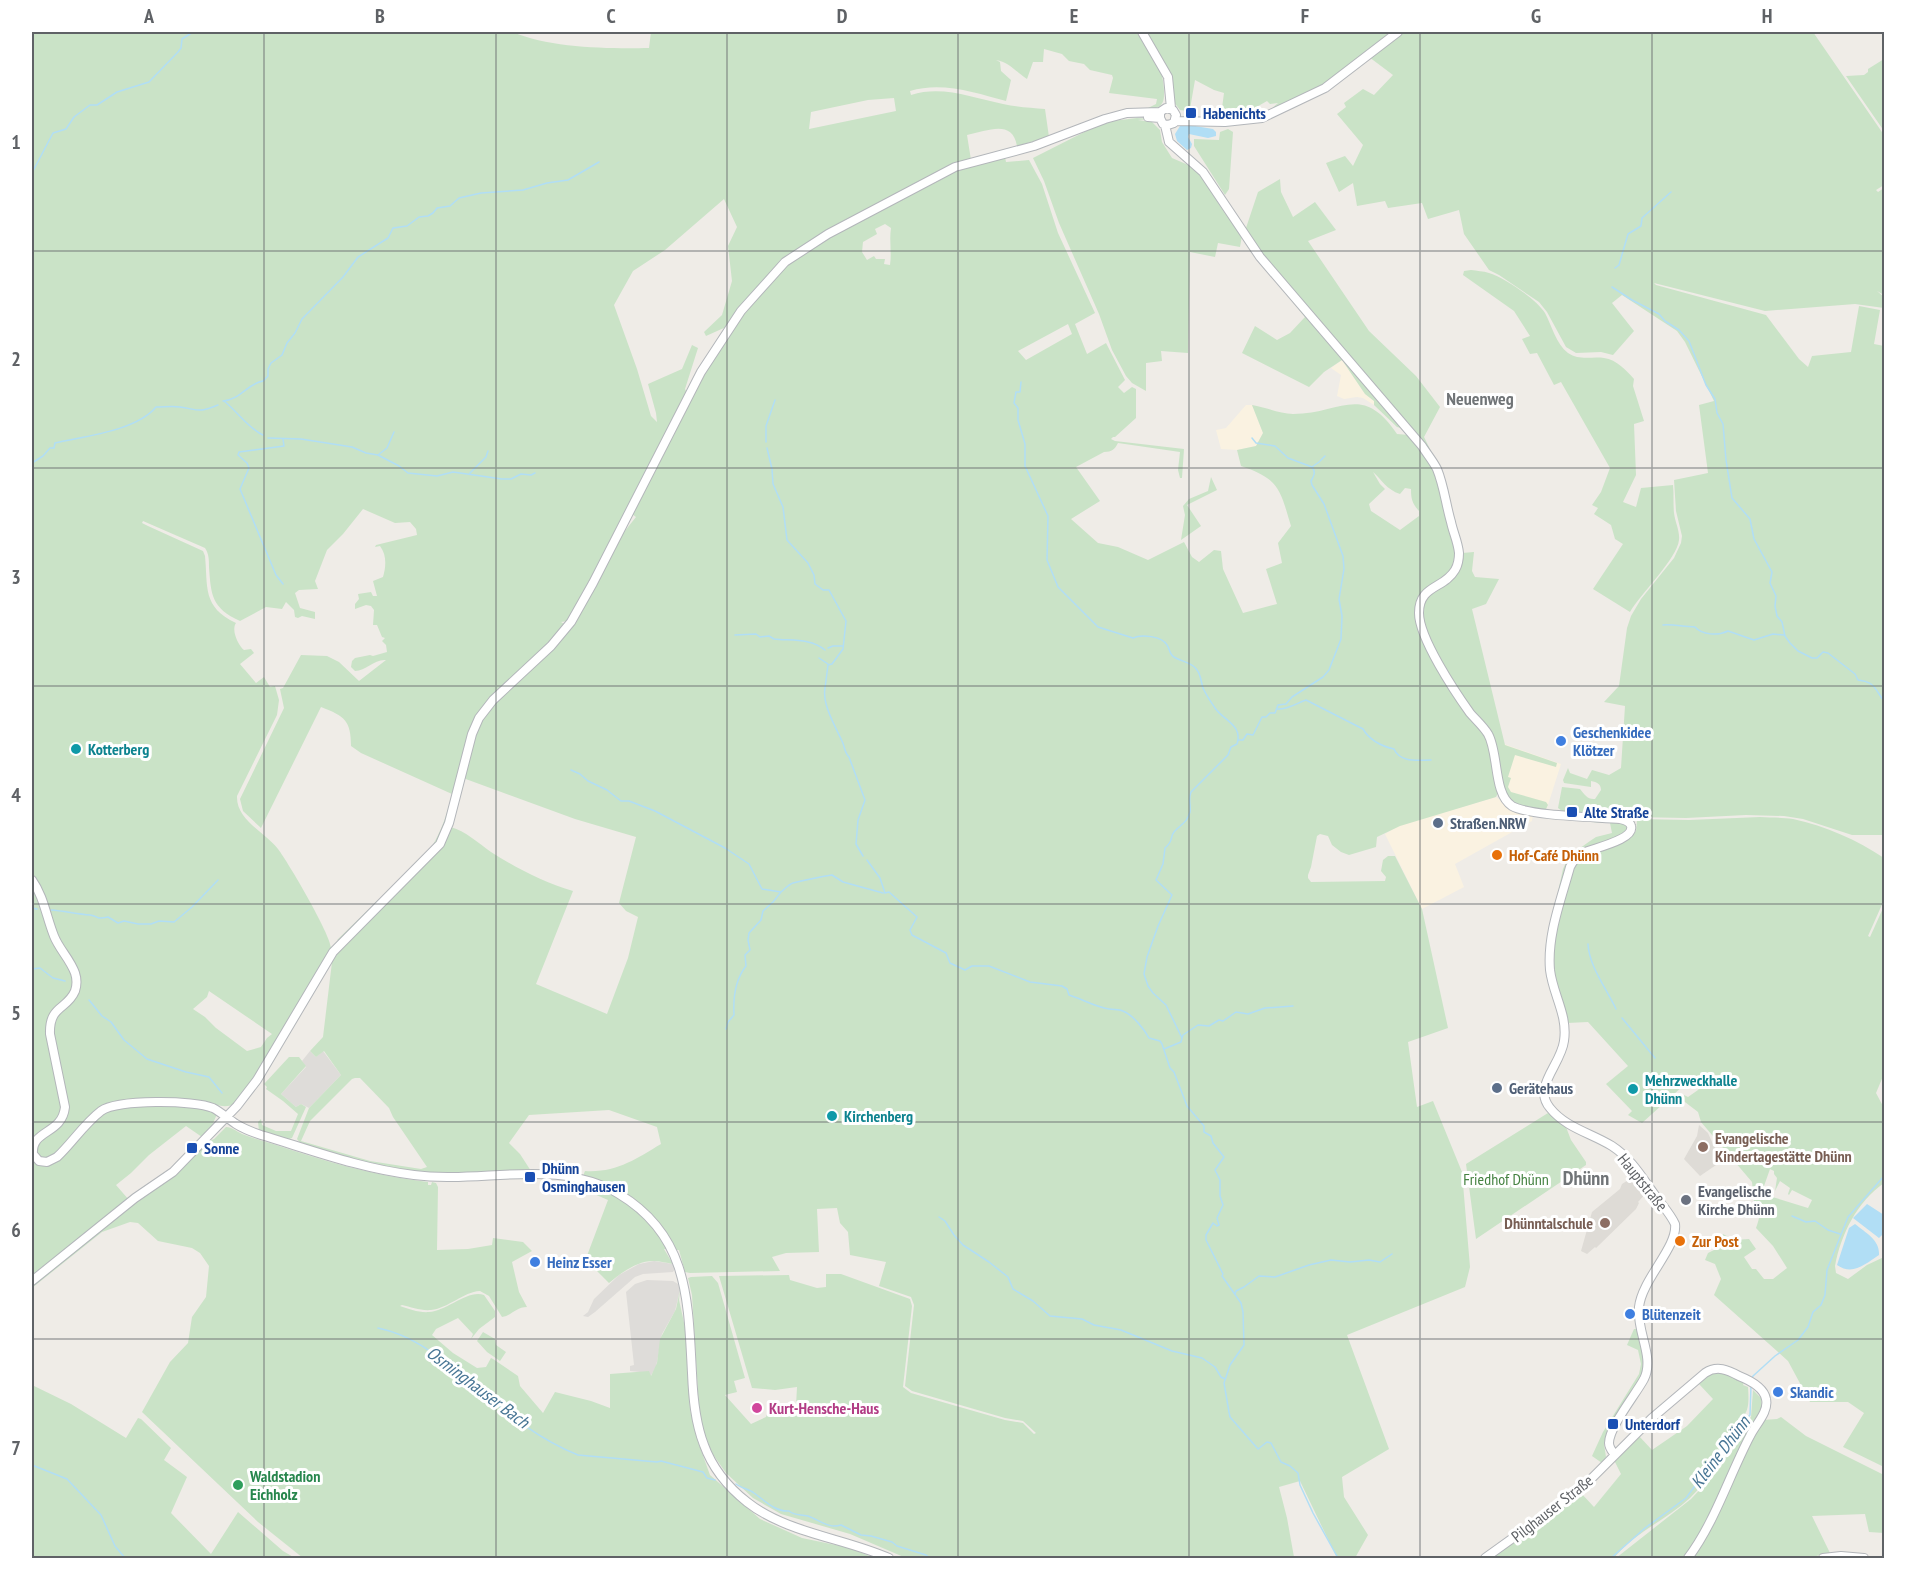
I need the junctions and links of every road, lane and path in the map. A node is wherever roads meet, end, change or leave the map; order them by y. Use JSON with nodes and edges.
{"nodes":[{"id":1,"x":1142,"y":32,"type":"edge"},
{"id":2,"x":1398,"y":32,"type":"edge"},
{"id":3,"x":1168,"y":117,"type":"junction"},
{"id":4,"x":32,"y":879,"type":"edge"},
{"id":5,"x":226,"y":1117,"type":"junction"},
{"id":6,"x":32,"y":1281,"type":"edge"},
{"id":7,"x":1615,"y":1455,"type":"junction"},
{"id":8,"x":889,"y":1558,"type":"edge"},
{"id":9,"x":1485,"y":1558,"type":"edge"},
{"id":10,"x":1688,"y":1558,"type":"edge"},
{"id":11,"x":1824,"y":1558,"type":"edge"},
{"id":12,"x":1864,"y":1558,"type":"edge"}],
"edges":[{"from":1,"to":3,"type":"main road"},
{"from":2,"to":3,"type":"main road"},
{"from":3,"to":5,"type":"main road"},
{"from":3,"to":7,"type":"main road","name":"Hauptstraße"},
{"from":4,"to":5,"type":"main road"},
{"from":5,"to":6,"type":"main road"},
{"from":5,"to":8,"type":"main road"},
{"from":7,"to":9,"type":"main road","name":"Pilghauser Straße"},
{"from":7,"to":10,"type":"main road"},
{"from":11,"to":12,"type":"main road"}]}
